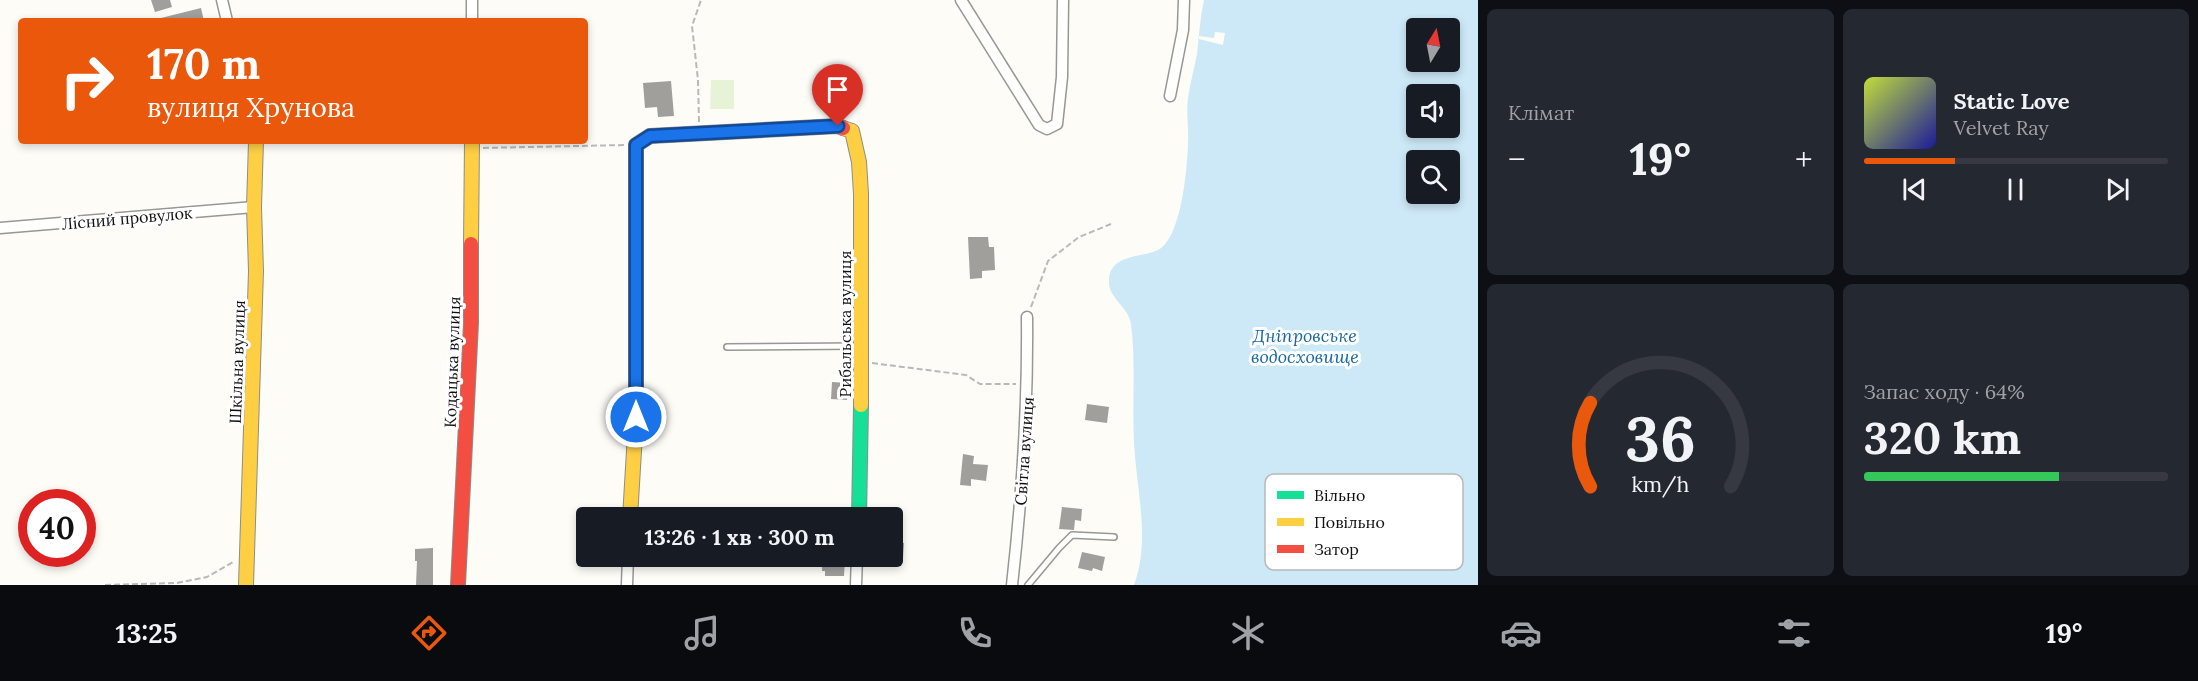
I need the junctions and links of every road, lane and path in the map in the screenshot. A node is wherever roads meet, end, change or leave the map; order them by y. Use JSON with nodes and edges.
{"nodes":[{"id":1,"x":222,"y":0,"type":"edge"},
{"id":2,"x":472,"y":0,"type":"edge"},
{"id":3,"x":701,"y":0,"type":"edge"},
{"id":4,"x":961,"y":0,"type":"edge"},
{"id":5,"x":1063,"y":0,"type":"edge"},
{"id":6,"x":1184,"y":0,"type":"edge"},
{"id":7,"x":226,"y":18,"type":"edge"},
{"id":8,"x":472,"y":18,"type":"edge"},
{"id":9,"x":1170,"y":96,"type":"dead end"},
{"id":10,"x":699,"y":134,"type":"junction"},
{"id":11,"x":256,"y":144,"type":"edge"},
{"id":12,"x":472,"y":144,"type":"edge"},
{"id":13,"x":636,"y":145,"type":"junction"},
{"id":14,"x":254,"y":207,"type":"junction"},
{"id":15,"x":1111,"y":224,"type":"dead end"},
{"id":16,"x":0,"y":228,"type":"edge"},
{"id":17,"x":1027,"y":317,"type":"joint"},
{"id":18,"x":862,"y":346,"type":"junction"},
{"id":19,"x":727,"y":347,"type":"dead end"},
{"id":20,"x":862,"y":362,"type":"junction"},
{"id":21,"x":1028,"y":384,"type":"junction"},
{"id":22,"x":631,"y":507,"type":"edge"},
{"id":23,"x":859,"y":507,"type":"edge"},
{"id":24,"x":1114,"y":537,"type":"dead end"},
{"id":25,"x":248,"y":555,"type":"junction"},
{"id":26,"x":628,"y":567,"type":"edge"},
{"id":27,"x":857,"y":567,"type":"edge"},
{"id":28,"x":105,"y":585,"type":"edge"},
{"id":29,"x":246,"y":585,"type":"edge"},
{"id":30,"x":458,"y":585,"type":"edge"},
{"id":31,"x":627,"y":585,"type":"edge"},
{"id":32,"x":856,"y":585,"type":"edge"},
{"id":33,"x":1012,"y":585,"type":"edge"},
{"id":34,"x":1028,"y":585,"type":"edge"}],
"edges":[{"from":1,"to":7,"type":"street"},
{"from":2,"to":8,"type":"street"},
{"from":3,"to":10,"type":"path"},
{"from":4,"to":5,"type":"street"},
{"from":6,"to":9,"type":"street"},
{"from":10,"to":13,"type":"street"},
{"from":10,"to":18,"type":"street","name":"Рибальська вулиця"},
{"from":11,"to":14,"type":"street","name":"Шкільна вулиця"},
{"from":12,"to":13,"type":"path"},
{"from":12,"to":30,"type":"street","name":"Кодацька вулиця"},
{"from":13,"to":22,"type":"street"},
{"from":14,"to":16,"type":"street","name":"Лісний провулок"},
{"from":14,"to":25,"type":"street","name":"Шкільна вулиця"},
{"from":15,"to":17,"type":"path"},
{"from":17,"to":21,"type":"street","name":"Світла вулиця"},
{"from":18,"to":19,"type":"lane"},
{"from":18,"to":20,"type":"street","name":"Рибальська вулиця"},
{"from":20,"to":21,"type":"path"},
{"from":20,"to":23,"type":"street","name":"Рибальська вулиця"},
{"from":21,"to":33,"type":"street","name":"Світла вулиця"},
{"from":24,"to":34,"type":"lane"},
{"from":25,"to":28,"type":"path"},
{"from":25,"to":29,"type":"street","name":"Шкільна вулиця"},
{"from":26,"to":31,"type":"street"},
{"from":27,"to":32,"type":"street"}]}
